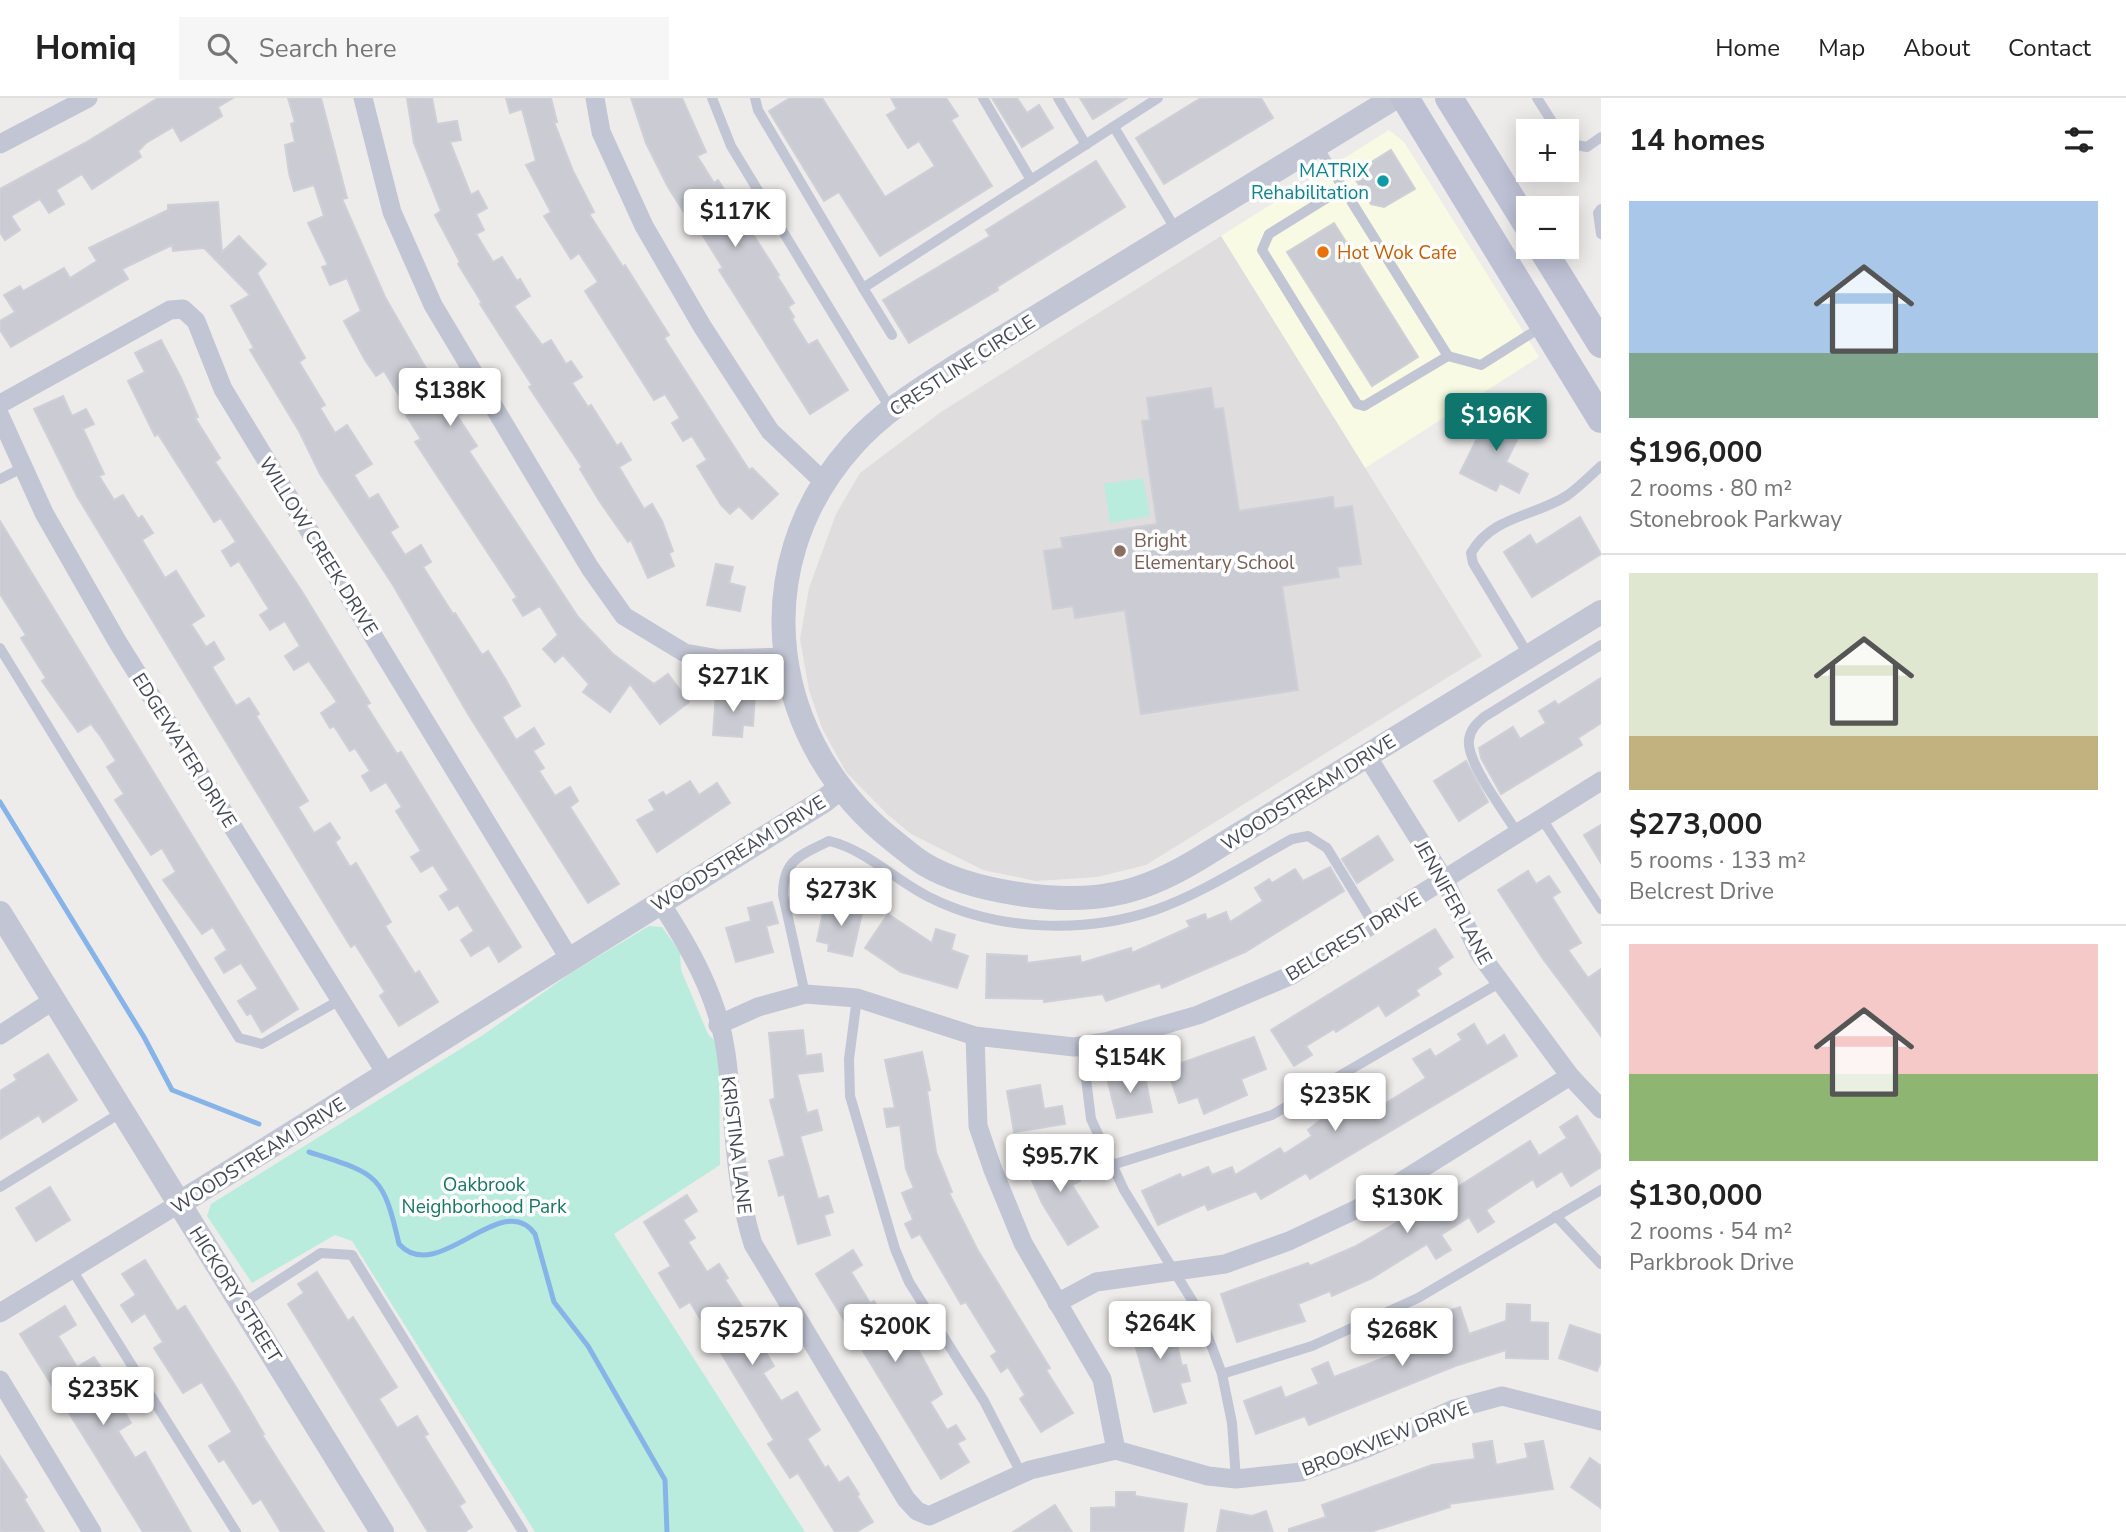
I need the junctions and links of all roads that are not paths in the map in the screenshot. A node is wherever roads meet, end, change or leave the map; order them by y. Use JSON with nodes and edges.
{"nodes":[{"id":1,"x":88,"y":98,"type":"edge"},
{"id":2,"x":363,"y":98,"type":"edge"},
{"id":3,"x":594,"y":98,"type":"edge"},
{"id":4,"x":712,"y":98,"type":"edge"},
{"id":5,"x":755,"y":98,"type":"edge"},
{"id":6,"x":983,"y":98,"type":"edge"},
{"id":7,"x":1058,"y":98,"type":"edge"},
{"id":8,"x":1158,"y":98,"type":"edge"},
{"id":9,"x":1394,"y":98,"type":"edge"},
{"id":10,"x":1405,"y":98,"type":"edge"},
{"id":11,"x":1449,"y":98,"type":"edge"},
{"id":12,"x":1537,"y":98,"type":"edge"},
{"id":13,"x":1550,"y":119,"type":"edge"},
{"id":14,"x":1114,"y":127,"type":"junction"},
{"id":15,"x":1601,"y":137,"type":"edge"},
{"id":16,"x":0,"y":144,"type":"edge"},
{"id":17,"x":1086,"y":145,"type":"junction"},
{"id":18,"x":1317,"y":145,"type":"junction"},
{"id":19,"x":1579,"y":145,"type":"edge"},
{"id":20,"x":1031,"y":180,"type":"junction"},
{"id":21,"x":1343,"y":188,"type":"junction"},
{"id":22,"x":1516,"y":207,"type":"edge"},
{"id":23,"x":1601,"y":209,"type":"edge"},
{"id":24,"x":1177,"y":231,"type":"junction"},
{"id":25,"x":1601,"y":234,"type":"edge"},
{"id":26,"x":1549,"y":259,"type":"edge"},
{"id":27,"x":863,"y":288,"type":"junction"},
{"id":28,"x":1544,"y":326,"type":"junction"},
{"id":29,"x":1599,"y":334,"type":"edge"},
{"id":30,"x":892,"y":335,"type":"dead end"},
{"id":31,"x":1448,"y":356,"type":"junction"},
{"id":32,"x":0,"y":404,"type":"edge"},
{"id":33,"x":891,"y":408,"type":"junction"},
{"id":34,"x":0,"y":416,"type":"edge"},
{"id":35,"x":1601,"y":419,"type":"edge"},
{"id":36,"x":1601,"y":466,"type":"edge"},
{"id":37,"x":22,"y":468,"type":"junction"},
{"id":38,"x":0,"y":479,"type":"edge"},
{"id":39,"x":826,"y":484,"type":"junction"},
{"id":40,"x":1601,"y":612,"type":"edge"},
{"id":41,"x":1601,"y":645,"type":"edge"},
{"id":42,"x":0,"y":648,"type":"edge"},
{"id":43,"x":1529,"y":656,"type":"junction"},
{"id":44,"x":785,"y":657,"type":"junction"},
{"id":45,"x":1367,"y":755,"type":"junction"},
{"id":46,"x":1601,"y":781,"type":"edge"},
{"id":47,"x":839,"y":788,"type":"junction"},
{"id":48,"x":1542,"y":819,"type":"junction"},
{"id":49,"x":1518,"y":834,"type":"junction"},
{"id":50,"x":1446,"y":881,"type":"junction"},
{"id":51,"x":660,"y":902,"type":"junction"},
{"id":52,"x":1601,"y":909,"type":"edge"},
{"id":53,"x":0,"y":913,"type":"edge"},
{"id":54,"x":1374,"y":925,"type":"junction"},
{"id":55,"x":569,"y":958,"type":"junction"},
{"id":56,"x":1500,"y":982,"type":"junction"},
{"id":57,"x":805,"y":994,"type":"junction"},
{"id":58,"x":857,"y":998,"type":"junction"},
{"id":59,"x":54,"y":1000,"type":"junction"},
{"id":60,"x":340,"y":1000,"type":"junction"},
{"id":61,"x":718,"y":1025,"type":"junction"},
{"id":62,"x":0,"y":1035,"type":"edge"},
{"id":63,"x":975,"y":1035,"type":"junction"},
{"id":64,"x":1082,"y":1046,"type":"junction"},
{"id":65,"x":387,"y":1075,"type":"junction"},
{"id":66,"x":1570,"y":1076,"type":"junction"},
{"id":67,"x":1601,"y":1109,"type":"edge"},
{"id":68,"x":123,"y":1111,"type":"junction"},
{"id":69,"x":1112,"y":1165,"type":"junction"},
{"id":70,"x":0,"y":1187,"type":"edge"},
{"id":71,"x":1601,"y":1190,"type":"edge"},
{"id":72,"x":180,"y":1203,"type":"junction"},
{"id":73,"x":1556,"y":1216,"type":"junction"},
{"id":74,"x":1601,"y":1264,"type":"edge"},
{"id":75,"x":71,"y":1268,"type":"junction"},
{"id":76,"x":1174,"y":1271,"type":"junction"},
{"id":77,"x":1057,"y":1303,"type":"junction"},
{"id":78,"x":242,"y":1304,"type":"junction"},
{"id":79,"x":0,"y":1312,"type":"edge"},
{"id":80,"x":1222,"y":1374,"type":"junction"},
{"id":81,"x":0,"y":1380,"type":"edge"},
{"id":82,"x":1601,"y":1421,"type":"edge"},
{"id":83,"x":1116,"y":1450,"type":"junction"},
{"id":84,"x":1021,"y":1473,"type":"junction"},
{"id":85,"x":1236,"y":1479,"type":"junction"},
{"id":86,"x":929,"y":1516,"type":"joint"},
{"id":87,"x":92,"y":1532,"type":"edge"},
{"id":88,"x":236,"y":1532,"type":"edge"},
{"id":89,"x":382,"y":1532,"type":"edge"},
{"id":90,"x":523,"y":1532,"type":"edge"}],
"edges":[{"from":1,"to":16,"type":"street"},
{"from":2,"to":44,"type":"street"},
{"from":3,"to":39,"type":"street"},
{"from":4,"to":33,"type":"lane"},
{"from":5,"to":27,"type":"lane"},
{"from":6,"to":20,"type":"lane"},
{"from":7,"to":17,"type":"lane"},
{"from":8,"to":14,"type":"lane"},
{"from":9,"to":18,"type":"street","name":"CRESTLINE CIRCLE"},
{"from":10,"to":28,"type":"main road"},
{"from":11,"to":22,"type":"main road"},
{"from":12,"to":13,"type":"lane"},
{"from":14,"to":17,"type":"lane"},
{"from":14,"to":24,"type":"lane"},
{"from":15,"to":19,"type":"lane"},
{"from":17,"to":20,"type":"lane"},
{"from":18,"to":21,"type":"lane"},
{"from":18,"to":24,"type":"street","name":"CRESTLINE CIRCLE"},
{"from":20,"to":27,"type":"lane"},
{"from":21,"to":31,"type":"lane"},
{"from":21,"to":31,"type":"lane"},
{"from":23,"to":25,"type":"lane"},
{"from":24,"to":33,"type":"street","name":"CRESTLINE CIRCLE"},
{"from":26,"to":29,"type":"main road"},
{"from":27,"to":30,"type":"lane"},
{"from":28,"to":31,"type":"lane"},
{"from":28,"to":35,"type":"main road"},
{"from":32,"to":55,"type":"street","name":"WILLOW CREEK DRIVE"},
{"from":33,"to":39,"type":"street","name":"CRESTLINE CIRCLE"},
{"from":34,"to":37,"type":"street","name":"EDGEWATER DRIVE"},
{"from":36,"to":43,"type":"lane"},
{"from":37,"to":38,"type":"lane"},
{"from":37,"to":60,"type":"street","name":"EDGEWATER DRIVE"},
{"from":39,"to":44,"type":"street","name":"CRESTLINE CIRCLE"},
{"from":40,"to":43,"type":"street","name":"WOODSTREAM DRIVE"},
{"from":41,"to":49,"type":"lane"},
{"from":42,"to":60,"type":"lane"},
{"from":43,"to":45,"type":"street","name":"WOODSTREAM DRIVE"},
{"from":44,"to":47,"type":"street","name":"CRESTLINE CIRCLE"},
{"from":45,"to":47,"type":"street","name":"WOODSTREAM DRIVE"},
{"from":45,"to":50,"type":"street","name":"JENNIFER LANE"},
{"from":46,"to":48,"type":"street","name":"BELCREST DRIVE"},
{"from":47,"to":51,"type":"street","name":"WOODSTREAM DRIVE"},
{"from":48,"to":49,"type":"street","name":"BELCREST DRIVE"},
{"from":48,"to":52,"type":"lane"},
{"from":49,"to":50,"type":"street","name":"BELCREST DRIVE"},
{"from":50,"to":54,"type":"street","name":"BELCREST DRIVE"},
{"from":50,"to":56,"type":"street","name":"JENNIFER LANE"},
{"from":51,"to":55,"type":"street","name":"WOODSTREAM DRIVE"},
{"from":51,"to":61,"type":"street","name":"KRISTINA LANE"},
{"from":53,"to":59,"type":"street","name":"HICKORY STREET"},
{"from":54,"to":57,"type":"lane"},
{"from":54,"to":64,"type":"street","name":"BELCREST DRIVE"},
{"from":55,"to":65,"type":"street","name":"WOODSTREAM DRIVE"},
{"from":56,"to":66,"type":"street","name":"JENNIFER LANE"},
{"from":56,"to":69,"type":"lane"},
{"from":57,"to":58,"type":"street","name":"BELCREST DRIVE"},
{"from":57,"to":61,"type":"street","name":"BELCREST DRIVE"},
{"from":58,"to":63,"type":"street","name":"BELCREST DRIVE"},
{"from":58,"to":84,"type":"lane"},
{"from":59,"to":62,"type":"street"},
{"from":59,"to":68,"type":"street","name":"HICKORY STREET"},
{"from":60,"to":65,"type":"street","name":"EDGEWATER DRIVE"},
{"from":61,"to":86,"type":"street","name":"KRISTINA LANE"},
{"from":63,"to":64,"type":"street","name":"BELCREST DRIVE"},
{"from":63,"to":77,"type":"street"},
{"from":64,"to":69,"type":"lane"},
{"from":65,"to":72,"type":"street","name":"WOODSTREAM DRIVE"},
{"from":66,"to":67,"type":"street","name":"JENNIFER LANE"},
{"from":66,"to":76,"type":"street"},
{"from":68,"to":70,"type":"lane"},
{"from":68,"to":72,"type":"street","name":"HICKORY STREET"},
{"from":69,"to":76,"type":"lane"},
{"from":71,"to":73,"type":"lane"},
{"from":72,"to":75,"type":"street","name":"WOODSTREAM DRIVE"},
{"from":72,"to":78,"type":"street","name":"HICKORY STREET"},
{"from":73,"to":74,"type":"lane"},
{"from":73,"to":80,"type":"lane"},
{"from":75,"to":79,"type":"street","name":"WOODSTREAM DRIVE"},
{"from":75,"to":88,"type":"lane"},
{"from":76,"to":77,"type":"street"},
{"from":76,"to":80,"type":"lane"},
{"from":77,"to":83,"type":"street"},
{"from":78,"to":89,"type":"street","name":"HICKORY STREET"},
{"from":78,"to":90,"type":"lane"},
{"from":80,"to":85,"type":"lane"},
{"from":81,"to":87,"type":"street"},
{"from":82,"to":85,"type":"street","name":"BROOKVIEW DRIVE"},
{"from":83,"to":84,"type":"street","name":"BROOKVIEW DRIVE"},
{"from":83,"to":85,"type":"street","name":"BROOKVIEW DRIVE"},
{"from":84,"to":86,"type":"street","name":"BROOKVIEW DRIVE"}]}
